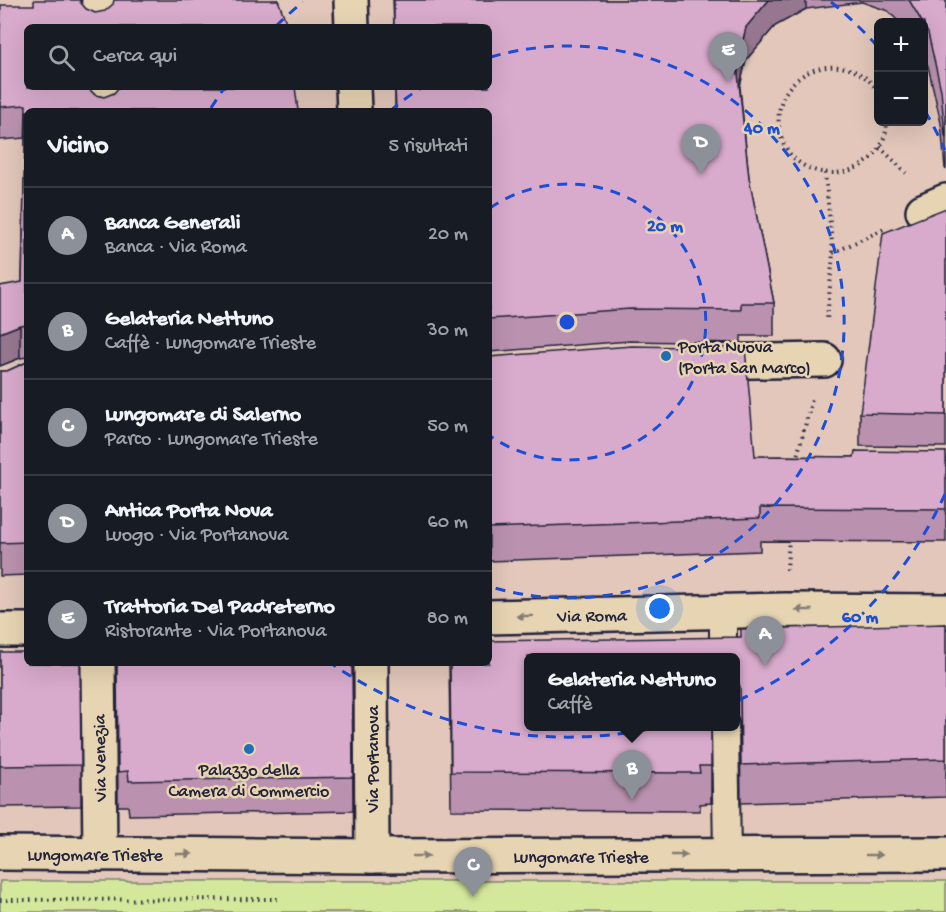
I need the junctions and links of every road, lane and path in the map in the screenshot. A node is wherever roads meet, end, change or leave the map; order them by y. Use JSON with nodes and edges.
{"nodes":[{"id":1,"x":99,"y":0,"type":"edge"},
{"id":2,"x":351,"y":0,"type":"edge"},
{"id":3,"x":97,"y":24,"type":"edge"},
{"id":4,"x":352,"y":24,"type":"edge"},
{"id":5,"x":874,"y":84,"type":"edge"},
{"id":6,"x":101,"y":90,"type":"edge"},
{"id":7,"x":353,"y":90,"type":"edge"},
{"id":8,"x":103,"y":108,"type":"edge"},
{"id":9,"x":354,"y":108,"type":"edge"},
{"id":10,"x":887,"y":126,"type":"edge"},
{"id":11,"x":825,"y":173,"type":"junction"},
{"id":12,"x":935,"y":206,"type":"edge"},
{"id":13,"x":833,"y":253,"type":"junction"},
{"id":14,"x":824,"y":360,"type":"junction"},
{"id":15,"x":677,"y":361,"type":"edge"},
{"id":16,"x":795,"y":464,"type":"edge"},
{"id":17,"x":789,"y":535,"type":"edge"},
{"id":18,"x":785,"y":610,"type":"junction"},
{"id":19,"x":723,"y":611,"type":"junction"},
{"id":20,"x":946,"y":611,"type":"edge"},
{"id":21,"x":492,"y":617,"type":"edge"},
{"id":22,"x":0,"y":630,"type":"edge"},
{"id":23,"x":24,"y":630,"type":"edge"},
{"id":24,"x":723,"y":653,"type":"edge"},
{"id":25,"x":98,"y":666,"type":"edge"},
{"id":26,"x":372,"y":666,"type":"edge"},
{"id":27,"x":725,"y":731,"type":"edge"},
{"id":28,"x":0,"y":853,"type":"edge"},
{"id":29,"x":100,"y":854,"type":"junction"},
{"id":30,"x":946,"y":854,"type":"edge"},
{"id":31,"x":727,"y":855,"type":"junction"},
{"id":32,"x":372,"y":856,"type":"junction"}],
"edges":[{"from":1,"to":3,"type":"main road"},
{"from":2,"to":4,"type":"main road"},
{"from":5,"to":11,"type":"path"},
{"from":6,"to":8,"type":"main road"},
{"from":7,"to":9,"type":"main road"},
{"from":10,"to":11,"type":"path"},
{"from":11,"to":13,"type":"path"},
{"from":12,"to":13,"type":"path"},
{"from":13,"to":14,"type":"path"},
{"from":14,"to":15,"type":"main road"},
{"from":14,"to":16,"type":"path"},
{"from":17,"to":18,"type":"path"},
{"from":18,"to":19,"type":"main road","name":"Via Roma"},
{"from":20,"to":18,"type":"main road","name":"Via Roma","one_way":true},
{"from":19,"to":21,"type":"main road","name":"Via Roma","one_way":true},
{"from":19,"to":24,"type":"lane"},
{"from":22,"to":23,"type":"main road"},
{"from":25,"to":29,"type":"main road","name":"Via Venezia"},
{"from":26,"to":32,"type":"main road","name":"Via Portanova"},
{"from":27,"to":31,"type":"lane"},
{"from":28,"to":29,"type":"main road","name":"Lungomare Trieste"},
{"from":29,"to":32,"type":"main road","name":"Lungomare Trieste","one_way":true},
{"from":31,"to":30,"type":"main road","name":"Lungomare Trieste","one_way":true},
{"from":32,"to":31,"type":"main road","name":"Lungomare Trieste","one_way":true}]}
